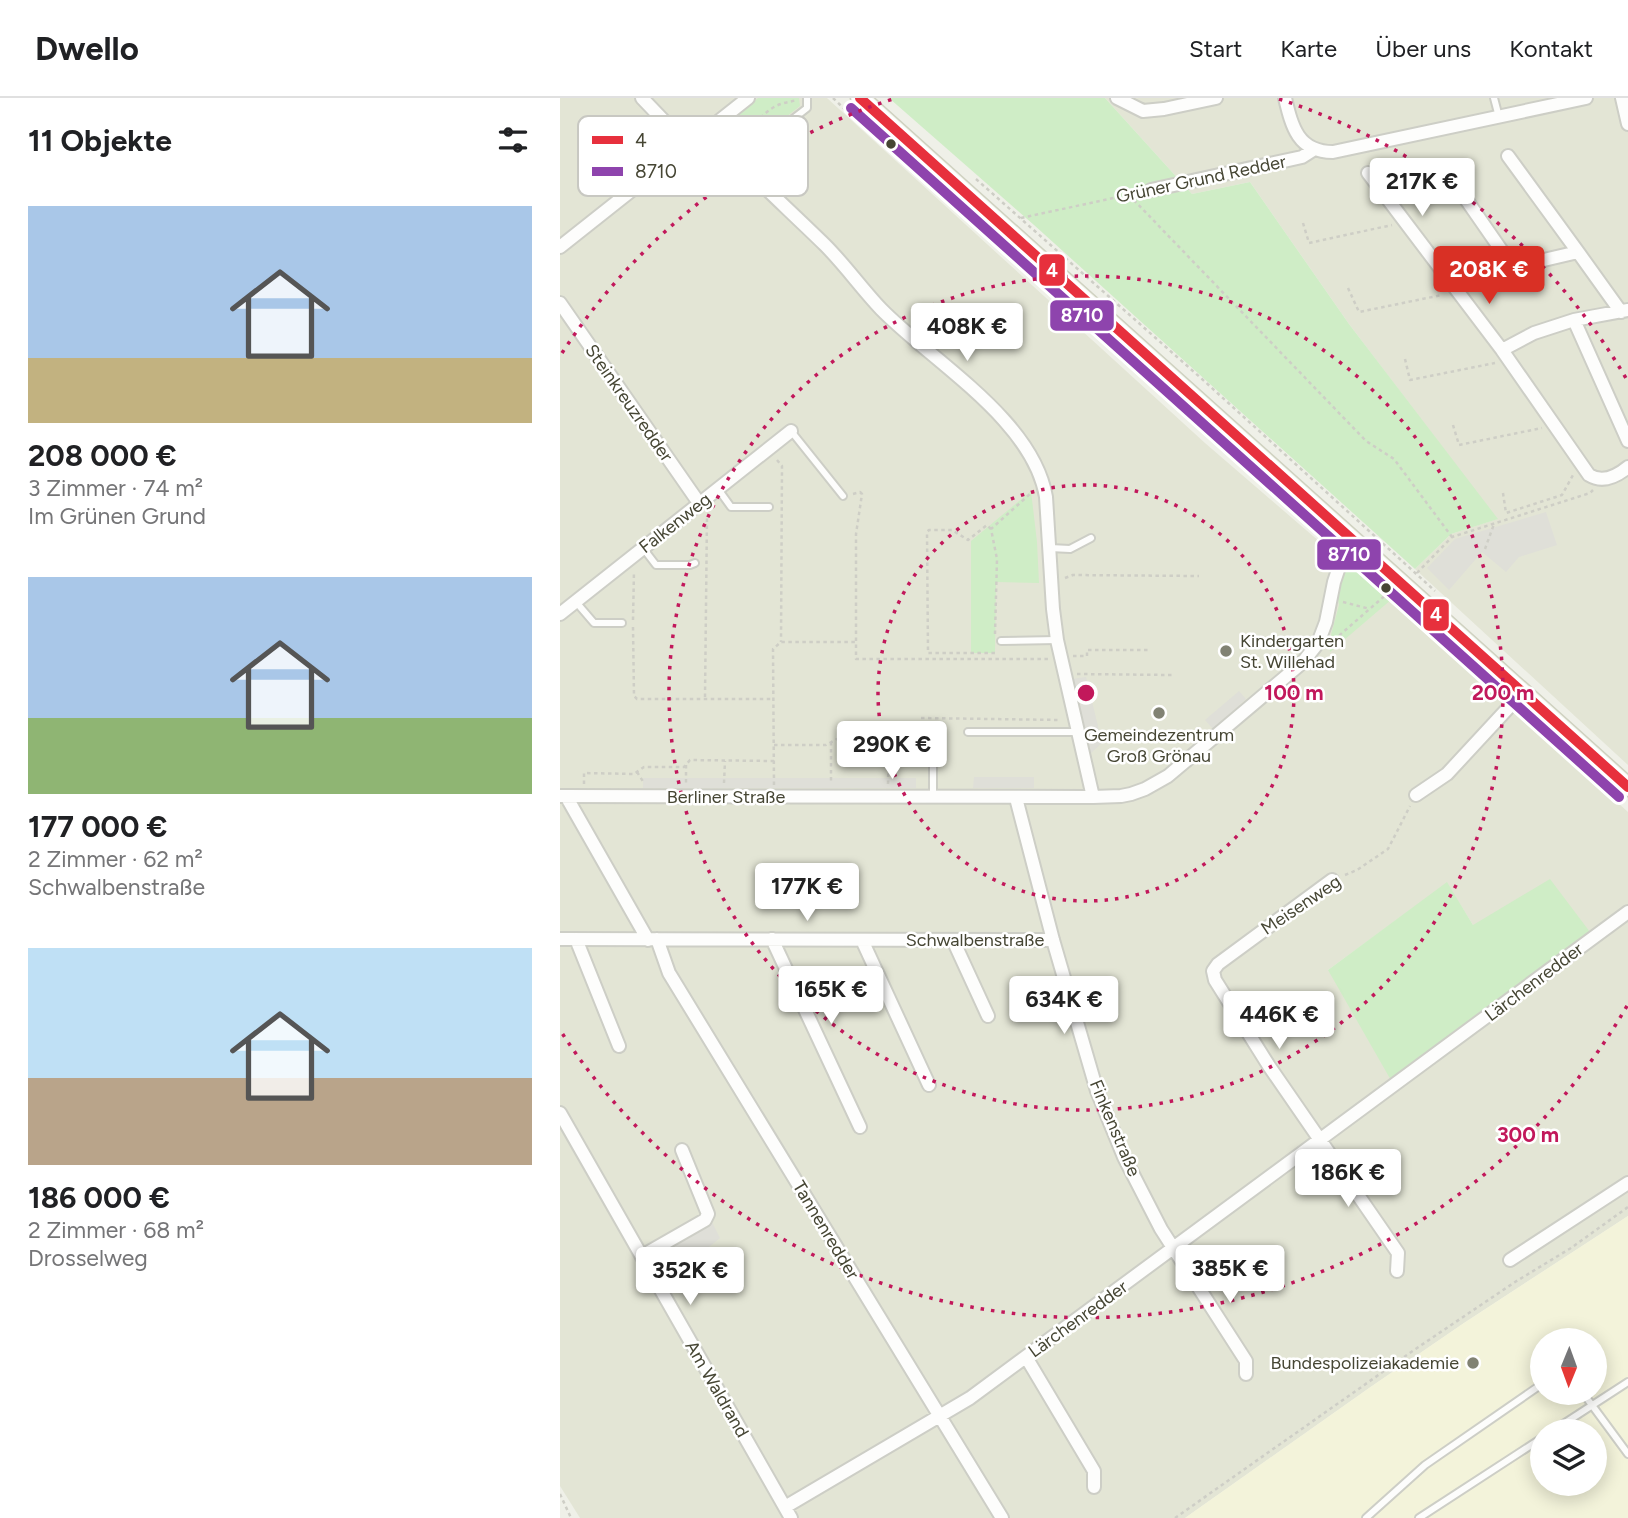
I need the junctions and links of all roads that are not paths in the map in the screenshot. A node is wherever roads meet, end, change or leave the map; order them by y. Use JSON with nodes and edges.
{"nodes":[{"id":1,"x":642,"y":98,"type":"edge"},
{"id":2,"x":748,"y":98,"type":"edge"},
{"id":3,"x":860,"y":98,"type":"edge"},
{"id":4,"x":1118,"y":98,"type":"edge"},
{"id":5,"x":1216,"y":98,"type":"edge"},
{"id":6,"x":1285,"y":98,"type":"edge"},
{"id":7,"x":1494,"y":98,"type":"edge"},
{"id":8,"x":1586,"y":98,"type":"edge"},
{"id":9,"x":1622,"y":98,"type":"edge"},
{"id":10,"x":807,"y":100,"type":"edge"},
{"id":11,"x":659,"y":116,"type":"edge"},
{"id":12,"x":728,"y":116,"type":"edge"},
{"id":13,"x":797,"y":116,"type":"edge"},
{"id":14,"x":1499,"y":117,"type":"junction"},
{"id":15,"x":1628,"y":124,"type":"edge"},
{"id":16,"x":1313,"y":150,"type":"junction"},
{"id":17,"x":1508,"y":156,"type":"dead end"},
{"id":18,"x":1368,"y":173,"type":"dead end"},
{"id":19,"x":1454,"y":182,"type":"dead end"},
{"id":20,"x":1151,"y":190,"type":"road end"},
{"id":21,"x":625,"y":196,"type":"edge"},
{"id":22,"x":774,"y":196,"type":"edge"},
{"id":23,"x":560,"y":247,"type":"edge"},
{"id":24,"x":1578,"y":251,"type":"junction"},
{"id":25,"x":1513,"y":267,"type":"junction"},
{"id":26,"x":1449,"y":288,"type":"junction"},
{"id":27,"x":560,"y":303,"type":"edge"},
{"id":28,"x":1624,"y":311,"type":"edge"},
{"id":29,"x":1574,"y":320,"type":"junction"},
{"id":30,"x":1500,"y":356,"type":"junction"},
{"id":31,"x":790,"y":431,"type":"joint"},
{"id":32,"x":1628,"y":441,"type":"edge"},
{"id":33,"x":1628,"y":467,"type":"edge"},
{"id":34,"x":718,"y":489,"type":"junction"},
{"id":35,"x":843,"y":496,"type":"road end"},
{"id":36,"x":703,"y":500,"type":"junction"},
{"id":37,"x":769,"y":507,"type":"dead end"},
{"id":38,"x":1091,"y":538,"type":"dead end"},
{"id":39,"x":1354,"y":543,"type":"junction"},
{"id":40,"x":643,"y":548,"type":"junction"},
{"id":41,"x":1050,"y":548,"type":"junction"},
{"id":42,"x":695,"y":563,"type":"dead end"},
{"id":43,"x":576,"y":602,"type":"junction"},
{"id":44,"x":560,"y":614,"type":"edge"},
{"id":45,"x":622,"y":623,"type":"dead end"},
{"id":46,"x":1057,"y":640,"type":"junction"},
{"id":47,"x":998,"y":641,"type":"road end"},
{"id":48,"x":1522,"y":692,"type":"junction"},
{"id":49,"x":933,"y":730,"type":"dead end"},
{"id":50,"x":968,"y":732,"type":"dead end"},
{"id":51,"x":1079,"y":732,"type":"junction"},
{"id":52,"x":1628,"y":787,"type":"edge"},
{"id":53,"x":1416,"y":795,"type":"road end"},
{"id":54,"x":563,"y":796,"type":"edge"},
{"id":55,"x":933,"y":797,"type":"junction"},
{"id":56,"x":1093,"y":797,"type":"junction"},
{"id":57,"x":1016,"y":798,"type":"junction"},
{"id":58,"x":1332,"y":880,"type":"road end"},
{"id":59,"x":1628,"y":912,"type":"edge"},
{"id":60,"x":560,"y":939,"type":"edge"},
{"id":61,"x":576,"y":939,"type":"junction"},
{"id":62,"x":652,"y":939,"type":"junction"},
{"id":63,"x":772,"y":939,"type":"junction"},
{"id":64,"x":862,"y":940,"type":"junction"},
{"id":65,"x":953,"y":940,"type":"junction"},
{"id":66,"x":1053,"y":940,"type":"junction"},
{"id":67,"x":988,"y":1016,"type":"dead end"},
{"id":68,"x":619,"y":1046,"type":"dead end"},
{"id":69,"x":929,"y":1085,"type":"dead end"},
{"id":70,"x":560,"y":1113,"type":"edge"},
{"id":71,"x":859,"y":1127,"type":"dead end"},
{"id":72,"x":1320,"y":1141,"type":"junction"},
{"id":73,"x":682,"y":1150,"type":"dead end"},
{"id":74,"x":1628,"y":1183,"type":"edge"},
{"id":75,"x":1174,"y":1249,"type":"junction"},
{"id":76,"x":642,"y":1256,"type":"junction"},
{"id":77,"x":1510,"y":1259,"type":"dead end"},
{"id":78,"x":1397,"y":1272,"type":"dead end"},
{"id":79,"x":1026,"y":1357,"type":"junction"},
{"id":80,"x":1246,"y":1374,"type":"dead end"},
{"id":81,"x":1628,"y":1382,"type":"edge"},
{"id":82,"x":1530,"y":1392,"type":"edge"},
{"id":83,"x":1607,"y":1395,"type":"edge"},
{"id":84,"x":1592,"y":1405,"type":"joint"},
{"id":85,"x":939,"y":1417,"type":"junction"},
{"id":86,"x":1571,"y":1419,"type":"edge"},
{"id":87,"x":1530,"y":1446,"type":"edge"},
{"id":88,"x":1628,"y":1454,"type":"edge"},
{"id":89,"x":1094,"y":1487,"type":"dead end"},
{"id":90,"x":788,"y":1512,"type":"edge"},
{"id":91,"x":1002,"y":1518,"type":"edge"},
{"id":92,"x":1366,"y":1518,"type":"edge"},
{"id":93,"x":1419,"y":1518,"type":"edge"}],
"edges":[{"from":1,"to":11,"type":"street"},
{"from":2,"to":12,"type":"street"},
{"from":3,"to":39,"type":"main road"},
{"from":4,"to":5,"type":"street"},
{"from":6,"to":16,"type":"street"},
{"from":7,"to":14,"type":"lane"},
{"from":8,"to":14,"type":"street","name":"Grüner Grund Redder"},
{"from":9,"to":15,"type":"street"},
{"from":10,"to":13,"type":"lane"},
{"from":14,"to":16,"type":"street","name":"Grüner Grund Redder"},
{"from":16,"to":20,"type":"street","name":"Grüner Grund Redder"},
{"from":17,"to":24,"type":"street"},
{"from":18,"to":26,"type":"street"},
{"from":19,"to":25,"type":"street"},
{"from":21,"to":23,"type":"street"},
{"from":22,"to":41,"type":"street"},
{"from":24,"to":25,"type":"street"},
{"from":24,"to":28,"type":"street"},
{"from":25,"to":26,"type":"street"},
{"from":26,"to":30,"type":"street"},
{"from":27,"to":36,"type":"street","name":"Steinkreuzredder"},
{"from":28,"to":29,"type":"street"},
{"from":29,"to":30,"type":"street"},
{"from":29,"to":32,"type":"street"},
{"from":30,"to":33,"type":"street"},
{"from":31,"to":34,"type":"street","name":"Falkenweg"},
{"from":31,"to":35,"type":"lane"},
{"from":34,"to":36,"type":"street","name":"Falkenweg"},
{"from":34,"to":37,"type":"lane"},
{"from":36,"to":40,"type":"street","name":"Falkenweg"},
{"from":38,"to":41,"type":"lane"},
{"from":39,"to":48,"type":"main road"},
{"from":39,"to":56,"type":"street","name":"Berliner Straße"},
{"from":40,"to":42,"type":"lane"},
{"from":40,"to":43,"type":"street","name":"Falkenweg"},
{"from":41,"to":46,"type":"street"},
{"from":43,"to":44,"type":"street","name":"Falkenweg"},
{"from":43,"to":45,"type":"lane"},
{"from":46,"to":47,"type":"lane"},
{"from":46,"to":51,"type":"street"},
{"from":48,"to":52,"type":"main road"},
{"from":48,"to":53,"type":"street"},
{"from":49,"to":55,"type":"lane"},
{"from":50,"to":51,"type":"lane"},
{"from":51,"to":56,"type":"street"},
{"from":54,"to":55,"type":"street","name":"Berliner Straße"},
{"from":54,"to":62,"type":"street","name":"Tannenredder"},
{"from":55,"to":57,"type":"street","name":"Berliner Straße"},
{"from":56,"to":57,"type":"street","name":"Berliner Straße"},
{"from":57,"to":66,"type":"street","name":"Finkenstraße"},
{"from":58,"to":72,"type":"street","name":"Meisenweg"},
{"from":59,"to":72,"type":"street","name":"Lärchenredder"},
{"from":60,"to":61,"type":"street","name":"Schwalbenstraße"},
{"from":61,"to":62,"type":"street","name":"Schwalbenstraße"},
{"from":61,"to":68,"type":"street"},
{"from":62,"to":63,"type":"street","name":"Schwalbenstraße"},
{"from":62,"to":85,"type":"street","name":"Tannenredder"},
{"from":63,"to":64,"type":"street","name":"Schwalbenstraße"},
{"from":63,"to":71,"type":"street"},
{"from":64,"to":65,"type":"street","name":"Schwalbenstraße"},
{"from":64,"to":69,"type":"street"},
{"from":65,"to":66,"type":"street","name":"Schwalbenstraße"},
{"from":65,"to":67,"type":"street"},
{"from":66,"to":75,"type":"street","name":"Finkenstraße"},
{"from":70,"to":76,"type":"street","name":"Am Waldrand"},
{"from":72,"to":75,"type":"street","name":"Lärchenredder"},
{"from":72,"to":78,"type":"street"},
{"from":73,"to":76,"type":"street"},
{"from":74,"to":77,"type":"street"},
{"from":75,"to":79,"type":"street","name":"Lärchenredder"},
{"from":75,"to":80,"type":"street","name":"Finkenstraße"},
{"from":76,"to":90,"type":"street","name":"Am Waldrand"},
{"from":79,"to":85,"type":"street","name":"Lärchenredder"},
{"from":79,"to":89,"type":"street"},
{"from":81,"to":83,"type":"lane"},
{"from":82,"to":92,"type":"lane"},
{"from":84,"to":86,"type":"lane"},
{"from":84,"to":88,"type":"lane"},
{"from":85,"to":90,"type":"street","name":"Lärchenredder"},
{"from":85,"to":91,"type":"street","name":"Tannenredder"},
{"from":87,"to":93,"type":"lane"}]}
